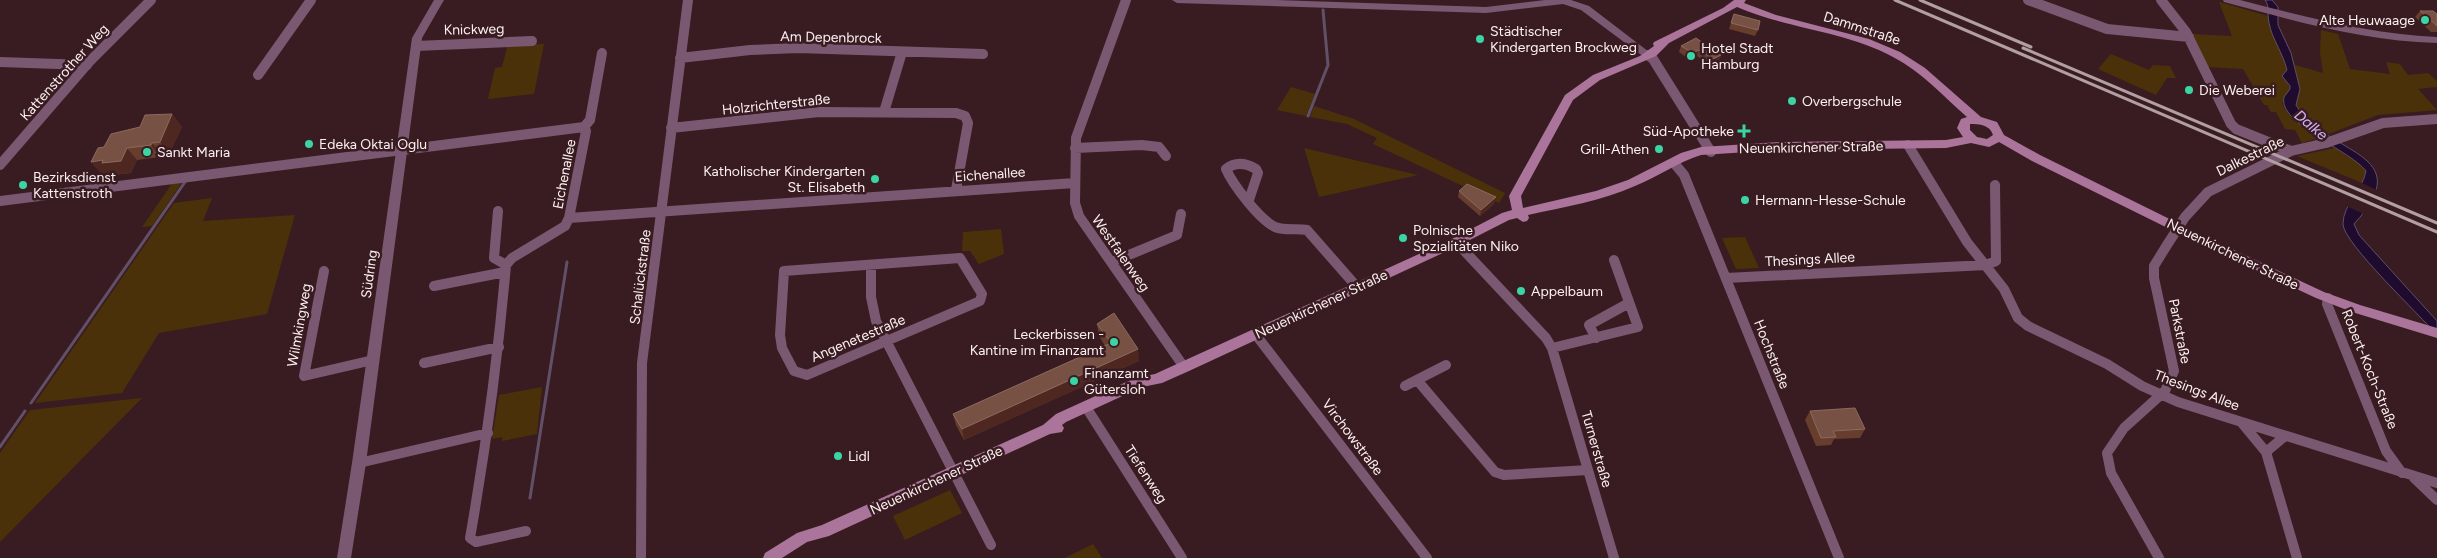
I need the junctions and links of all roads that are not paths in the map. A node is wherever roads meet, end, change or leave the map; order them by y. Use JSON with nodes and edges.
{"nodes":[{"id":1,"x":150,"y":0,"type":"edge"},
{"id":2,"x":310,"y":0,"type":"edge"},
{"id":3,"x":439,"y":0,"type":"edge"},
{"id":4,"x":688,"y":0,"type":"edge"},
{"id":5,"x":1126,"y":0,"type":"edge"},
{"id":6,"x":1177,"y":0,"type":"edge"},
{"id":7,"x":1564,"y":0,"type":"edge"},
{"id":8,"x":2028,"y":0,"type":"edge"},
{"id":9,"x":2161,"y":0,"type":"edge"},
{"id":10,"x":2228,"y":0,"type":"edge"},
{"id":11,"x":1738,"y":1,"type":"edge"},
{"id":12,"x":2189,"y":37,"type":"junction"},
{"id":13,"x":2437,"y":40,"type":"edge"},
{"id":14,"x":532,"y":41,"type":"dead end"},
{"id":15,"x":416,"y":46,"type":"junction"},
{"id":16,"x":902,"y":52,"type":"junction"},
{"id":17,"x":602,"y":53,"type":"dead end"},
{"id":18,"x":1646,"y":53,"type":"junction"},
{"id":19,"x":983,"y":54,"type":"dead end"},
{"id":20,"x":680,"y":58,"type":"junction"},
{"id":21,"x":0,"y":62,"type":"edge"},
{"id":22,"x":87,"y":65,"type":"junction"},
{"id":23,"x":258,"y":75,"type":"dead end"},
{"id":24,"x":884,"y":112,"type":"junction"},
{"id":25,"x":2437,"y":119,"type":"edge"},
{"id":26,"x":584,"y":127,"type":"junction"},
{"id":27,"x":671,"y":128,"type":"junction"},
{"id":28,"x":1970,"y":128,"type":"junction"},
{"id":29,"x":1996,"y":139,"type":"junction"},
{"id":30,"x":1911,"y":145,"type":"junction"},
{"id":31,"x":1075,"y":148,"type":"junction"},
{"id":32,"x":401,"y":149,"type":"junction"},
{"id":33,"x":2291,"y":151,"type":"junction"},
{"id":34,"x":1710,"y":152,"type":"junction"},
{"id":35,"x":1166,"y":156,"type":"dead end"},
{"id":36,"x":1675,"y":163,"type":"junction"},
{"id":37,"x":0,"y":164,"type":"edge"},
{"id":38,"x":1075,"y":183,"type":"junction"},
{"id":39,"x":1995,"y":185,"type":"dead end"},
{"id":40,"x":956,"y":190,"type":"junction"},
{"id":41,"x":1249,"y":200,"type":"dead end"},
{"id":42,"x":0,"y":201,"type":"edge"},
{"id":43,"x":498,"y":211,"type":"dead end"},
{"id":44,"x":662,"y":212,"type":"junction"},
{"id":45,"x":1181,"y":214,"type":"dead end"},
{"id":46,"x":1521,"y":215,"type":"junction"},
{"id":47,"x":569,"y":218,"type":"junction"},
{"id":48,"x":2178,"y":228,"type":"junction"},
{"id":49,"x":1456,"y":242,"type":"junction"},
{"id":50,"x":1614,"y":260,"type":"dead end"},
{"id":51,"x":1112,"y":262,"type":"junction"},
{"id":52,"x":871,"y":265,"type":"junction"},
{"id":53,"x":1986,"y":265,"type":"junction"},
{"id":54,"x":505,"y":268,"type":"junction"},
{"id":55,"x":324,"y":271,"type":"dead end"},
{"id":56,"x":1726,"y":278,"type":"junction"},
{"id":57,"x":434,"y":286,"type":"dead end"},
{"id":58,"x":1357,"y":287,"type":"junction"},
{"id":59,"x":2328,"y":298,"type":"junction"},
{"id":60,"x":1629,"y":303,"type":"junction"},
{"id":61,"x":2434,"y":332,"type":"edge"},
{"id":62,"x":1256,"y":334,"type":"junction"},
{"id":63,"x":1596,"y":338,"type":"junction"},
{"id":64,"x":886,"y":341,"type":"junction"},
{"id":65,"x":499,"y":347,"type":"junction"},
{"id":66,"x":1552,"y":348,"type":"junction"},
{"id":67,"x":373,"y":360,"type":"junction"},
{"id":68,"x":424,"y":362,"type":"dead end"},
{"id":69,"x":1446,"y":365,"type":"dead end"},
{"id":70,"x":1184,"y":367,"type":"junction"},
{"id":71,"x":1417,"y":380,"type":"junction"},
{"id":72,"x":1405,"y":386,"type":"dead end"},
{"id":73,"x":2162,"y":396,"type":"junction"},
{"id":74,"x":1088,"y":410,"type":"junction"},
{"id":75,"x":2242,"y":423,"type":"junction"},
{"id":76,"x":488,"y":433,"type":"junction"},
{"id":77,"x":2285,"y":436,"type":"junction"},
{"id":78,"x":2386,"y":451,"type":"junction"},
{"id":79,"x":2266,"y":452,"type":"junction"},
{"id":80,"x":359,"y":462,"type":"junction"},
{"id":81,"x":2372,"y":463,"type":"junction"},
{"id":82,"x":1588,"y":470,"type":"junction"},
{"id":83,"x":953,"y":472,"type":"junction"},
{"id":84,"x":2407,"y":474,"type":"junction"},
{"id":85,"x":2437,"y":483,"type":"edge"},
{"id":86,"x":2437,"y":500,"type":"edge"},
{"id":87,"x":526,"y":531,"type":"dead end"},
{"id":88,"x":991,"y":545,"type":"dead end"},
{"id":89,"x":344,"y":558,"type":"edge"},
{"id":90,"x":641,"y":558,"type":"edge"},
{"id":91,"x":772,"y":558,"type":"edge"},
{"id":92,"x":1182,"y":558,"type":"edge"},
{"id":93,"x":1427,"y":558,"type":"edge"},
{"id":94,"x":1614,"y":558,"type":"edge"},
{"id":95,"x":1840,"y":558,"type":"edge"},
{"id":96,"x":2159,"y":558,"type":"edge"},
{"id":97,"x":2297,"y":558,"type":"edge"}],
"edges":[{"from":1,"to":22,"type":"street","name":"Kattenstrother Weg"},
{"from":2,"to":23,"type":"street"},
{"from":3,"to":15,"type":"street","name":"Südring"},
{"from":4,"to":20,"type":"street","name":"Schalückstraße"},
{"from":5,"to":31,"type":"street","name":"Westfalenweg"},
{"from":6,"to":7,"type":"street"},
{"from":7,"to":18,"type":"street"},
{"from":8,"to":12,"type":"street"},
{"from":9,"to":12,"type":"street"},
{"from":10,"to":13,"type":"street"},
{"from":11,"to":18,"type":"main road"},
{"from":11,"to":28,"type":"main road","name":"Dammstraße"},
{"from":12,"to":33,"type":"street"},
{"from":14,"to":15,"type":"street","name":"Knickweg"},
{"from":15,"to":32,"type":"street","name":"Südring"},
{"from":16,"to":19,"type":"street","name":"Am Depenbrock"},
{"from":16,"to":20,"type":"street","name":"Am Depenbrock"},
{"from":16,"to":24,"type":"street"},
{"from":17,"to":26,"type":"street"},
{"from":18,"to":34,"type":"street"},
{"from":18,"to":46,"type":"main road"},
{"from":20,"to":27,"type":"street","name":"Schalückstraße"},
{"from":21,"to":22,"type":"street"},
{"from":22,"to":37,"type":"street","name":"Kattenstrother Weg"},
{"from":24,"to":27,"type":"street","name":"Holzrichterstraße"},
{"from":24,"to":40,"type":"street","name":"Holzrichterstraße"},
{"from":25,"to":33,"type":"street","name":"Dalkestraße"},
{"from":26,"to":32,"type":"street","name":"Eichenallee"},
{"from":26,"to":47,"type":"street","name":"Eichenallee"},
{"from":27,"to":44,"type":"street","name":"Schalückstraße"},
{"from":28,"to":29,"type":"main road"},
{"from":28,"to":29,"type":"main road","name":"Dammstraße"},
{"from":28,"to":30,"type":"main road","name":"Neuenkirchener Straße"},
{"from":29,"to":48,"type":"main road","name":"Neuenkirchener Straße"},
{"from":30,"to":34,"type":"main road","name":"Neuenkirchener Straße"},
{"from":30,"to":53,"type":"street","name":"Thesings Allee"},
{"from":31,"to":35,"type":"street"},
{"from":31,"to":38,"type":"street","name":"Westfalenweg"},
{"from":32,"to":42,"type":"street","name":"Eichenallee"},
{"from":32,"to":67,"type":"street","name":"Südring"},
{"from":33,"to":48,"type":"street","name":"Dalkestraße"},
{"from":34,"to":36,"type":"main road","name":"Neuenkirchener Straße"},
{"from":36,"to":46,"type":"main road","name":"Neuenkirchener Straße"},
{"from":36,"to":56,"type":"street","name":"Hochstraße"},
{"from":38,"to":40,"type":"street","name":"Eichenallee"},
{"from":38,"to":51,"type":"street","name":"Westfalenweg"},
{"from":39,"to":53,"type":"street"},
{"from":40,"to":44,"type":"street","name":"Eichenallee"},
{"from":41,"to":58,"type":"street"},
{"from":43,"to":54,"type":"street"},
{"from":44,"to":47,"type":"street","name":"Eichenallee"},
{"from":44,"to":90,"type":"street","name":"Schalückstraße"},
{"from":45,"to":51,"type":"street"},
{"from":46,"to":49,"type":"main road","name":"Neuenkirchener Straße"},
{"from":47,"to":54,"type":"street"},
{"from":48,"to":59,"type":"main road","name":"Neuenkirchener Straße"},
{"from":48,"to":73,"type":"street","name":"Parkstraße"},
{"from":49,"to":58,"type":"main road","name":"Neuenkirchener Straße"},
{"from":49,"to":66,"type":"street","name":"Turnerstraße"},
{"from":50,"to":60,"type":"street"},
{"from":51,"to":70,"type":"street","name":"Westfalenweg"},
{"from":52,"to":64,"type":"street"},
{"from":52,"to":64,"type":"street","name":"Angenetestraße"},
{"from":52,"to":64,"type":"street","name":"Angenetestraße"},
{"from":53,"to":56,"type":"street","name":"Thesings Allee"},
{"from":53,"to":73,"type":"street","name":"Thesings Allee"},
{"from":54,"to":57,"type":"street"},
{"from":54,"to":65,"type":"street"},
{"from":55,"to":67,"type":"street","name":"Wilmkingweg"},
{"from":56,"to":95,"type":"street","name":"Hochstraße"},
{"from":58,"to":62,"type":"main road","name":"Neuenkirchener Straße"},
{"from":59,"to":61,"type":"main road","name":"Neuenkirchener Straße"},
{"from":59,"to":78,"type":"street","name":"Robert-Koch-Straße"},
{"from":60,"to":63,"type":"street"},
{"from":60,"to":63,"type":"street"},
{"from":62,"to":70,"type":"main road","name":"Neuenkirchener Straße"},
{"from":62,"to":93,"type":"street","name":"Virchowstraße"},
{"from":63,"to":66,"type":"street"},
{"from":64,"to":83,"type":"street"},
{"from":65,"to":68,"type":"street"},
{"from":65,"to":76,"type":"street"},
{"from":66,"to":82,"type":"street","name":"Turnerstraße"},
{"from":67,"to":80,"type":"street","name":"Südring"},
{"from":69,"to":71,"type":"street"},
{"from":70,"to":74,"type":"main road","name":"Neuenkirchener Straße"},
{"from":71,"to":72,"type":"street"},
{"from":71,"to":82,"type":"street"},
{"from":73,"to":75,"type":"street","name":"Thesings Allee"},
{"from":73,"to":96,"type":"street","name":"Parkstraße"},
{"from":74,"to":83,"type":"main road","name":"Neuenkirchener Straße"},
{"from":74,"to":92,"type":"street","name":"Tiefenweg"},
{"from":75,"to":77,"type":"street","name":"Thesings Allee"},
{"from":75,"to":79,"type":"street"},
{"from":76,"to":80,"type":"street"},
{"from":76,"to":87,"type":"street"},
{"from":77,"to":79,"type":"street"},
{"from":77,"to":81,"type":"street","name":"Thesings Allee"},
{"from":78,"to":81,"type":"street","name":"Robert-Koch-Straße"},
{"from":78,"to":84,"type":"street","name":"Robert-Koch-Straße"},
{"from":79,"to":97,"type":"street"},
{"from":80,"to":89,"type":"street","name":"Südring"},
{"from":81,"to":84,"type":"street","name":"Thesings Allee"},
{"from":82,"to":94,"type":"street","name":"Turnerstraße"},
{"from":83,"to":88,"type":"street"},
{"from":83,"to":91,"type":"main road","name":"Neuenkirchener Straße"},
{"from":84,"to":85,"type":"street","name":"Thesings Allee"},
{"from":84,"to":86,"type":"street","name":"Robert-Koch-Straße"}]}
